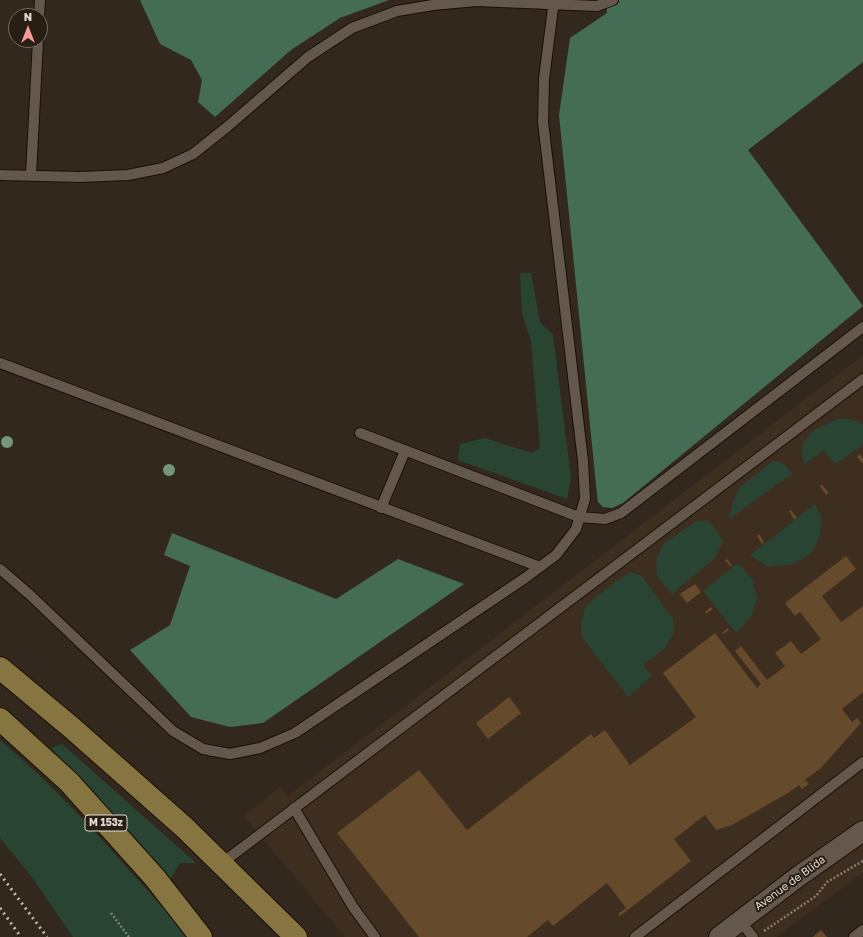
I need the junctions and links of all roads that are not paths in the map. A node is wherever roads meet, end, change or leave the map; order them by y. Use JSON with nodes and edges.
{"nodes":[{"id":1,"x":613,"y":0,"type":"edge"},
{"id":2,"x":554,"y":2,"type":"edge"},
{"id":3,"x":38,"y":48,"type":"edge"},
{"id":4,"x":0,"y":175,"type":"edge"},
{"id":5,"x":31,"y":175,"type":"junction"},
{"id":6,"x":863,"y":327,"type":"edge"},
{"id":7,"x":0,"y":363,"type":"edge"},
{"id":8,"x":863,"y":379,"type":"edge"},
{"id":9,"x":360,"y":433,"type":"dead end"},
{"id":10,"x":405,"y":451,"type":"junction"},
{"id":11,"x":381,"y":508,"type":"junction"},
{"id":12,"x":579,"y":517,"type":"junction"},
{"id":13,"x":540,"y":567,"type":"junction"},
{"id":14,"x":0,"y":569,"type":"edge"},
{"id":15,"x":0,"y":668,"type":"edge"},
{"id":16,"x":0,"y":719,"type":"edge"},
{"id":17,"x":863,"y":762,"type":"edge"},
{"id":18,"x":294,"y":808,"type":"junction"},
{"id":19,"x":863,"y":831,"type":"edge"},
{"id":20,"x":222,"y":862,"type":"junction"},
{"id":21,"x":740,"y":921,"type":"junction"},
{"id":22,"x":863,"y":930,"type":"edge"},
{"id":23,"x":757,"y":935,"type":"edge"},
{"id":24,"x":201,"y":937,"type":"edge"},
{"id":25,"x":296,"y":937,"type":"edge"},
{"id":26,"x":375,"y":937,"type":"edge"},
{"id":27,"x":635,"y":937,"type":"edge"},
{"id":28,"x":719,"y":937,"type":"edge"},
{"id":29,"x":854,"y":937,"type":"edge"}],
"edges":[{"from":1,"to":2,"type":"lane"},
{"from":2,"to":5,"type":"lane"},
{"from":2,"to":12,"type":"lane"},
{"from":3,"to":5,"type":"lane"},
{"from":4,"to":5,"type":"lane"},
{"from":6,"to":12,"type":"lane"},
{"from":7,"to":11,"type":"lane"},
{"from":8,"to":18,"type":"lane"},
{"from":9,"to":10,"type":"lane"},
{"from":10,"to":11,"type":"lane"},
{"from":10,"to":12,"type":"lane"},
{"from":11,"to":13,"type":"lane"},
{"from":12,"to":13,"type":"lane"},
{"from":13,"to":14,"type":"lane"},
{"from":15,"to":20,"type":"main road"},
{"from":16,"to":24,"type":"main road","number":"M 153z"},
{"from":17,"to":27,"type":"lane"},
{"from":18,"to":20,"type":"lane"},
{"from":18,"to":26,"type":"lane"},
{"from":19,"to":21,"type":"street","name":"Avenue de Blida"},
{"from":20,"to":25,"type":"main road"},
{"from":21,"to":23,"type":"lane"},
{"from":21,"to":28,"type":"street","name":"Avenue de Blida"},
{"from":22,"to":29,"type":"lane"}]}
